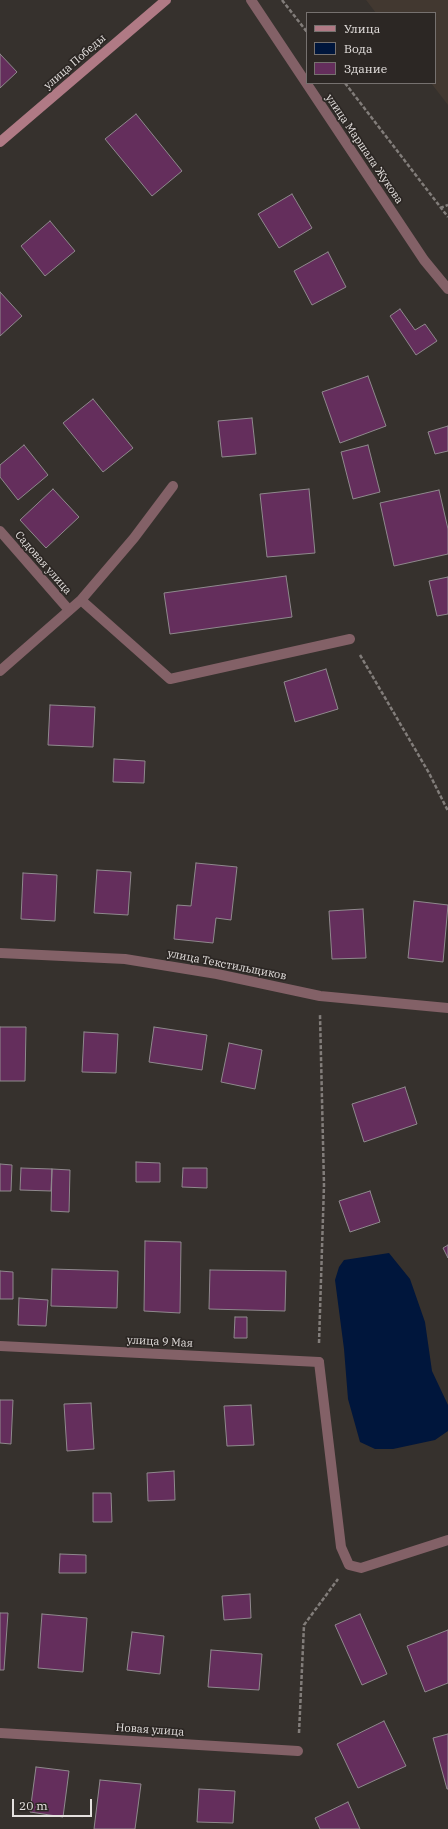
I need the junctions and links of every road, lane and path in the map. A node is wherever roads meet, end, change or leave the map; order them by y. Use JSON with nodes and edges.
{"nodes":[{"id":1,"x":166,"y":0,"type":"edge"},
{"id":2,"x":250,"y":0,"type":"edge"},
{"id":3,"x":282,"y":0,"type":"edge"},
{"id":4,"x":306,"y":31,"type":"edge"},
{"id":5,"x":306,"y":84,"type":"edge"},
{"id":6,"x":306,"y":84,"type":"edge"},
{"id":7,"x":347,"y":84,"type":"edge"},
{"id":8,"x":0,"y":142,"type":"edge"},
{"id":9,"x":448,"y":205,"type":"edge"},
{"id":10,"x":440,"y":208,"type":"junction"},
{"id":11,"x":448,"y":217,"type":"edge"},
{"id":12,"x":448,"y":289,"type":"edge"},
{"id":13,"x":173,"y":486,"type":"dead end"},
{"id":14,"x":0,"y":531,"type":"edge"},
{"id":15,"x":80,"y":600,"type":"junction"},
{"id":16,"x":69,"y":610,"type":"junction"},
{"id":17,"x":350,"y":639,"type":"joint"},
{"id":18,"x":0,"y":671,"type":"edge"},
{"id":19,"x":448,"y":811,"type":"edge"},
{"id":20,"x":0,"y":954,"type":"edge"},
{"id":21,"x":320,"y":996,"type":"junction"},
{"id":22,"x":448,"y":1008,"type":"edge"},
{"id":23,"x":0,"y":1346,"type":"edge"},
{"id":24,"x":319,"y":1362,"type":"junction"},
{"id":25,"x":448,"y":1540,"type":"edge"},
{"id":26,"x":348,"y":1565,"type":"junction"},
{"id":27,"x":0,"y":1733,"type":"edge"},
{"id":28,"x":298,"y":1752,"type":"joint"}],
"edges":[{"from":1,"to":8,"type":"street","name":"улица Победы"},
{"from":2,"to":5,"type":"street","name":"улица Маршала Жукова"},
{"from":3,"to":4,"type":"path"},
{"from":6,"to":12,"type":"street","name":"улица Маршала Жукова"},
{"from":7,"to":10,"type":"path"},
{"from":9,"to":10,"type":"path"},
{"from":10,"to":11,"type":"path"},
{"from":13,"to":15,"type":"street"},
{"from":14,"to":16,"type":"street","name":"Садовая улица"},
{"from":15,"to":16,"type":"street"},
{"from":15,"to":17,"type":"street"},
{"from":16,"to":18,"type":"street"},
{"from":17,"to":19,"type":"path"},
{"from":20,"to":21,"type":"street","name":"улица Текстильщиков"},
{"from":21,"to":22,"type":"street","name":"улица Текстильщиков"},
{"from":21,"to":24,"type":"path"},
{"from":23,"to":24,"type":"street","name":"улица 9 Мая"},
{"from":24,"to":26,"type":"street"},
{"from":25,"to":26,"type":"street"},
{"from":26,"to":28,"type":"path"},
{"from":27,"to":28,"type":"street","name":"Новая улица"}]}
